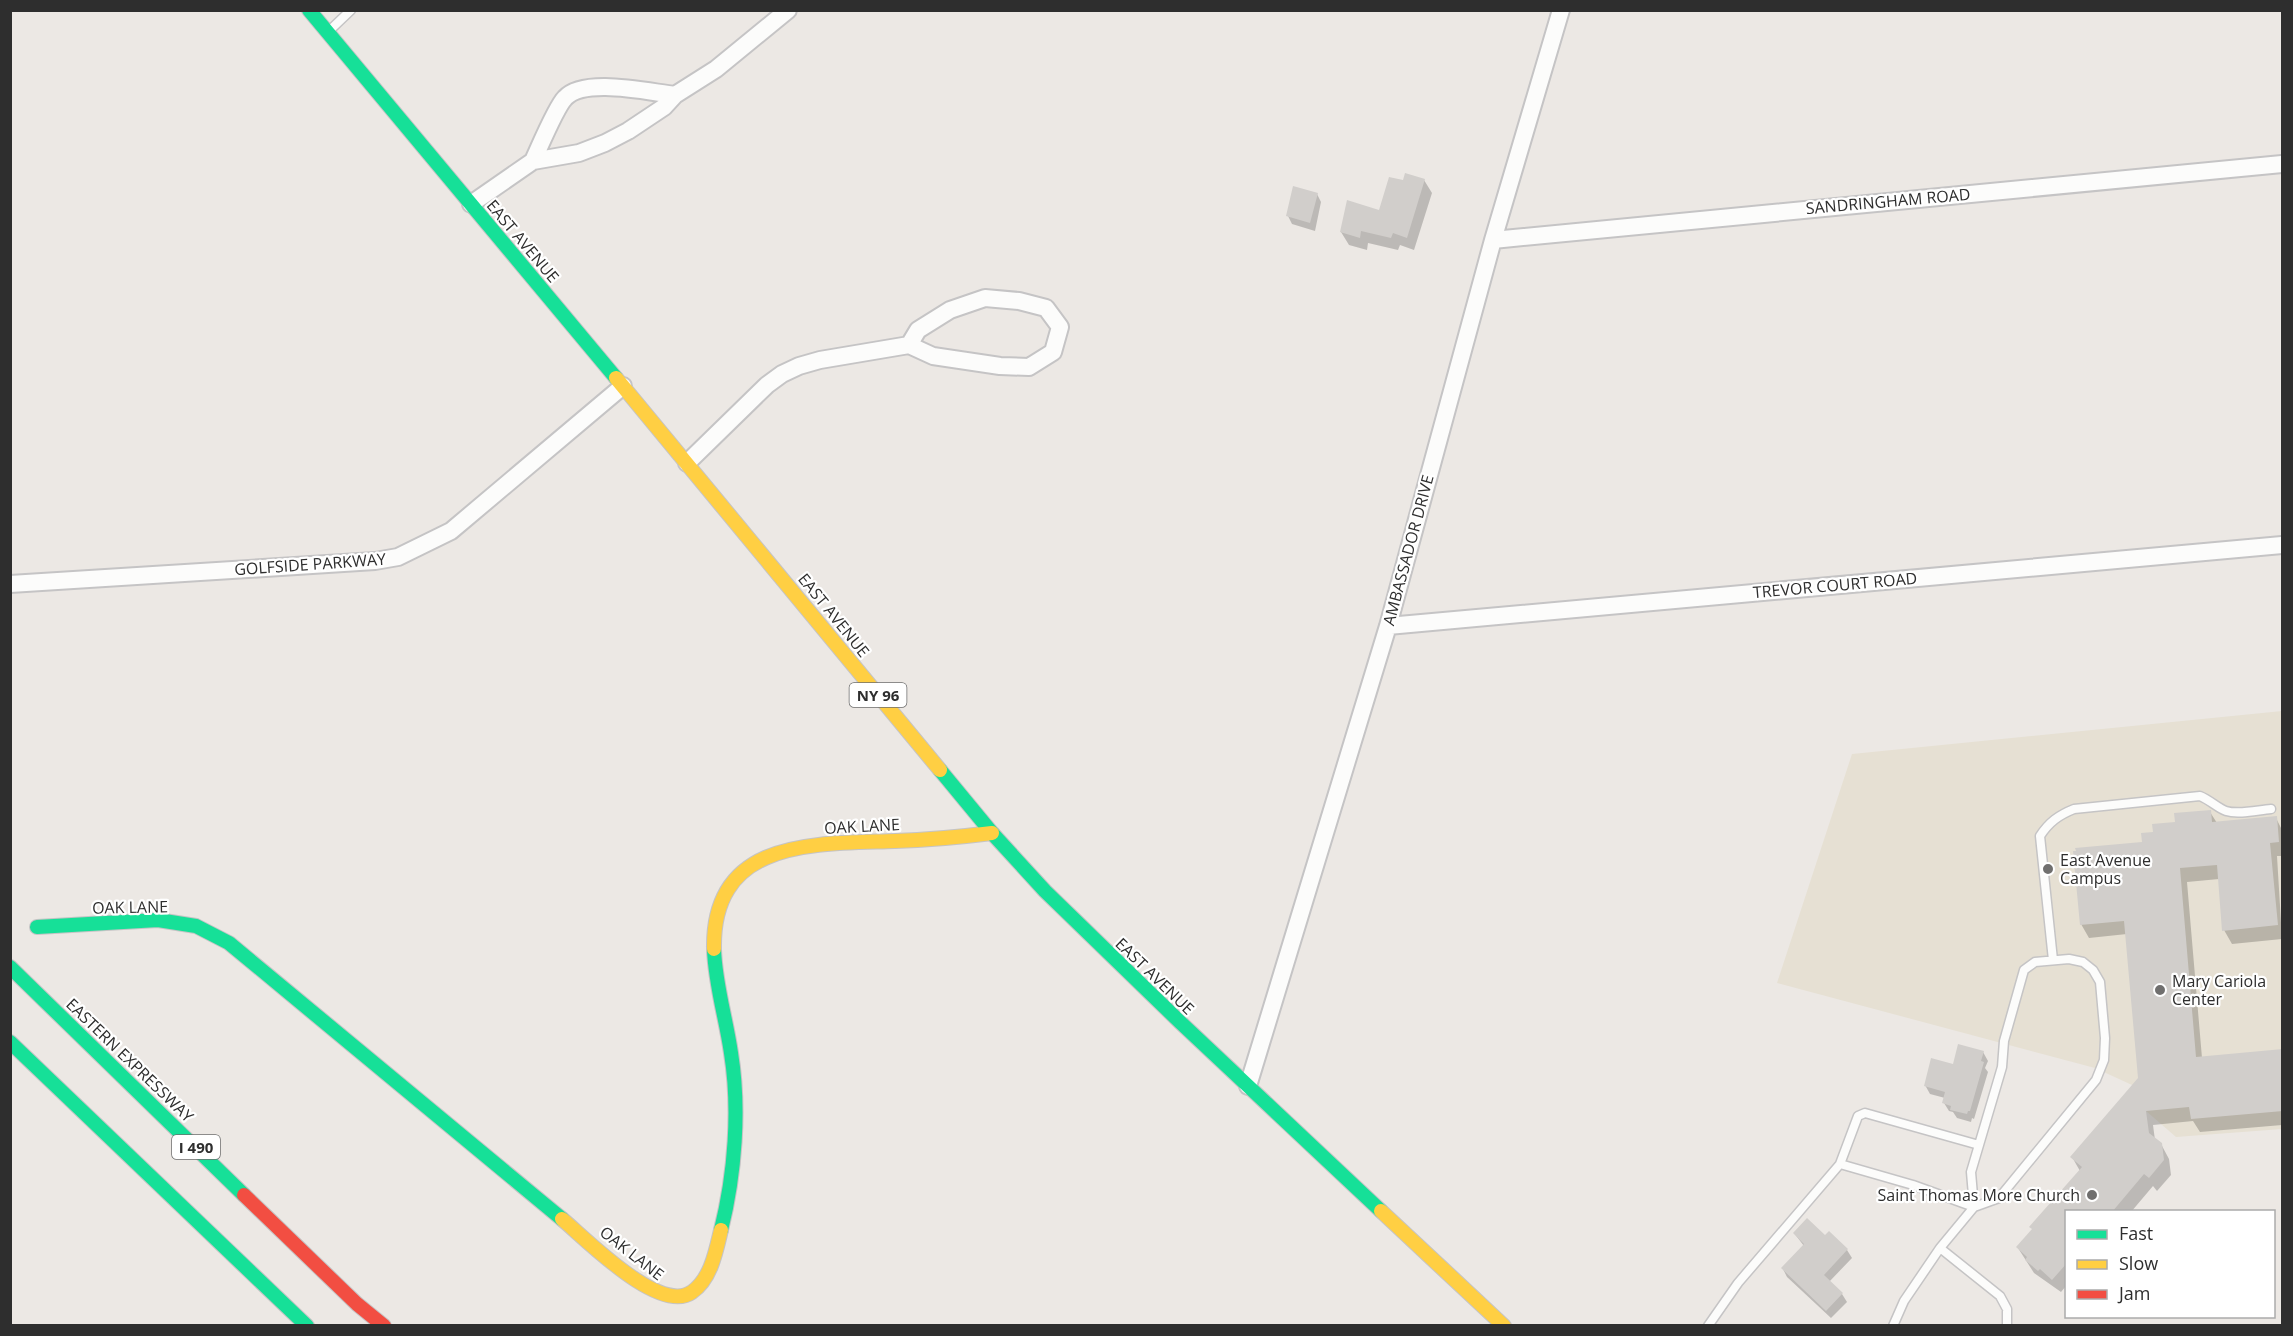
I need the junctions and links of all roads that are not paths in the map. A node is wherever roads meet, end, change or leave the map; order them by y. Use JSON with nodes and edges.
{"nodes":[{"id":1,"x":309,"y":10,"type":"edge"},
{"id":2,"x":351,"y":10,"type":"edge"},
{"id":3,"x":789,"y":10,"type":"edge"},
{"id":4,"x":1561,"y":10,"type":"edge"},
{"id":5,"x":328,"y":32,"type":"junction"},
{"id":6,"x":675,"y":95,"type":"junction"},
{"id":7,"x":533,"y":161,"type":"junction"},
{"id":8,"x":2283,"y":164,"type":"edge"},
{"id":9,"x":471,"y":204,"type":"junction"},
{"id":10,"x":1493,"y":240,"type":"junction"},
{"id":11,"x":909,"y":345,"type":"junction"},
{"id":12,"x":623,"y":386,"type":"junction"},
{"id":13,"x":687,"y":463,"type":"junction"},
{"id":14,"x":2283,"y":545,"type":"edge"},
{"id":15,"x":10,"y":584,"type":"edge"},
{"id":16,"x":1388,"y":626,"type":"junction"},
{"id":17,"x":2271,"y":809,"type":"dead end"},
{"id":18,"x":992,"y":833,"type":"junction"},
{"id":19,"x":37,"y":927,"type":"dead end"},
{"id":20,"x":2053,"y":960,"type":"junction"},
{"id":21,"x":10,"y":967,"type":"edge"},
{"id":22,"x":10,"y":1042,"type":"edge"},
{"id":23,"x":1248,"y":1086,"type":"junction"},
{"id":24,"x":1979,"y":1146,"type":"junction"},
{"id":25,"x":1840,"y":1164,"type":"junction"},
{"id":26,"x":1974,"y":1207,"type":"junction"},
{"id":27,"x":1940,"y":1248,"type":"junction"},
{"id":28,"x":307,"y":1326,"type":"edge"},
{"id":29,"x":384,"y":1326,"type":"edge"},
{"id":30,"x":1504,"y":1326,"type":"edge"},
{"id":31,"x":1708,"y":1326,"type":"edge"},
{"id":32,"x":1893,"y":1326,"type":"edge"},
{"id":33,"x":2007,"y":1326,"type":"edge"}],
"edges":[{"from":1,"to":5,"type":"main road","name":"EAST AVENUE","number":"NY 96"},
{"from":2,"to":5,"type":"lane"},
{"from":3,"to":6,"type":"street"},
{"from":4,"to":10,"type":"street","name":"AMBASSADOR DRIVE"},
{"from":5,"to":9,"type":"main road","name":"EAST AVENUE","number":"NY 96"},
{"from":6,"to":7,"type":"street"},
{"from":6,"to":7,"type":"street"},
{"from":7,"to":9,"type":"street"},
{"from":8,"to":10,"type":"street","name":"SANDRINGHAM ROAD"},
{"from":9,"to":12,"type":"main road","name":"EAST AVENUE","number":"NY 96"},
{"from":10,"to":16,"type":"street","name":"AMBASSADOR DRIVE"},
{"from":11,"to":11,"type":"street"},
{"from":11,"to":13,"type":"street"},
{"from":12,"to":13,"type":"main road","name":"EAST AVENUE","number":"NY 96"},
{"from":12,"to":15,"type":"street","name":"GOLFSIDE PARKWAY"},
{"from":13,"to":18,"type":"main road","name":"EAST AVENUE","number":"NY 96"},
{"from":14,"to":16,"type":"street","name":"TREVOR COURT ROAD"},
{"from":16,"to":23,"type":"street","name":"AMBASSADOR DRIVE"},
{"from":17,"to":20,"type":"lane"},
{"from":18,"to":19,"type":"main road","name":"OAK LANE"},
{"from":18,"to":23,"type":"main road","name":"EAST AVENUE","number":"NY 96"},
{"from":20,"to":24,"type":"lane"},
{"from":20,"to":26,"type":"lane"},
{"from":21,"to":29,"type":"main road","name":"EASTERN EXPRESSWAY","number":"I 490"},
{"from":22,"to":28,"type":"main road"},
{"from":23,"to":30,"type":"main road","name":"EAST AVENUE","number":"NY 96"},
{"from":24,"to":25,"type":"lane"},
{"from":24,"to":26,"type":"lane"},
{"from":25,"to":26,"type":"lane"},
{"from":25,"to":31,"type":"lane"},
{"from":26,"to":27,"type":"lane"},
{"from":27,"to":32,"type":"lane"},
{"from":27,"to":33,"type":"lane"}]}
